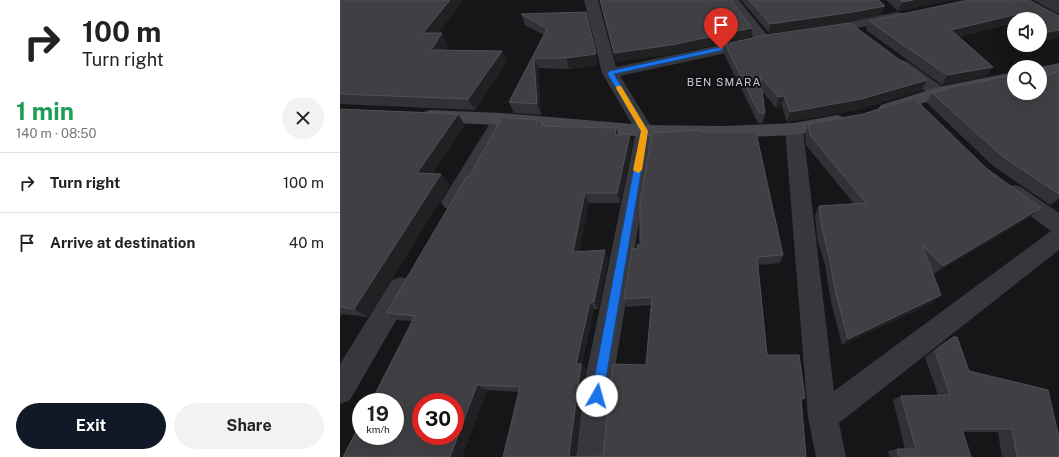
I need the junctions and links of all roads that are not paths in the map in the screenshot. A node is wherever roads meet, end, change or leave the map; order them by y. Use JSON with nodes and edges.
{"nodes":[{"id":1,"x":591,"y":0,"type":"edge"},
{"id":2,"x":732,"y":0,"type":"edge"},
{"id":3,"x":880,"y":4,"type":"edge"},
{"id":4,"x":909,"y":14,"type":"edge"},
{"id":5,"x":894,"y":17,"type":"junction"},
{"id":6,"x":850,"y":27,"type":"junction"},
{"id":7,"x":811,"y":32,"type":"edge"},
{"id":8,"x":862,"y":36,"type":"edge"},
{"id":9,"x":780,"y":37,"type":"edge"},
{"id":10,"x":764,"y":40,"type":"junction"},
{"id":11,"x":888,"y":54,"type":"edge"},
{"id":12,"x":1059,"y":68,"type":"edge"},
{"id":13,"x":1047,"y":71,"type":"edge"},
{"id":14,"x":610,"y":73,"type":"junction"},
{"id":15,"x":1007,"y":79,"type":"edge"},
{"id":16,"x":938,"y":92,"type":"junction"},
{"id":17,"x":912,"y":101,"type":"junction"},
{"id":18,"x":872,"y":113,"type":"edge"},
{"id":19,"x":417,"y":115,"type":"edge"},
{"id":20,"x":929,"y":118,"type":"edge"},
{"id":21,"x":501,"y":119,"type":"junction"},
{"id":22,"x":851,"y":119,"type":"edge"},
{"id":23,"x":794,"y":129,"type":"junction"},
{"id":24,"x":645,"y":131,"type":"junction"},
{"id":25,"x":998,"y":181,"type":"edge"},
{"id":26,"x":441,"y":220,"type":"edge"},
{"id":27,"x":1059,"y":225,"type":"edge"},
{"id":28,"x":1059,"y":238,"type":"edge"},
{"id":29,"x":413,"y":268,"type":"edge"},
{"id":30,"x":340,"y":390,"type":"edge"},
{"id":31,"x":823,"y":417,"type":"junction"},
{"id":32,"x":591,"y":457,"type":"edge"},
{"id":33,"x":831,"y":457,"type":"edge"}],
"edges":[{"from":1,"to":14,"type":"street"},
{"from":2,"to":10,"type":"street"},
{"from":3,"to":5,"type":"street"},
{"from":4,"to":5,"type":"street"},
{"from":5,"to":6,"type":"street"},
{"from":6,"to":7,"type":"street"},
{"from":6,"to":8,"type":"street"},
{"from":9,"to":10,"type":"street"},
{"from":10,"to":14,"type":"street"},
{"from":11,"to":16,"type":"street"},
{"from":12,"to":13,"type":"main road"},
{"from":14,"to":24,"type":"street"},
{"from":15,"to":16,"type":"main road"},
{"from":16,"to":17,"type":"main road"},
{"from":17,"to":18,"type":"main road"},
{"from":17,"to":20,"type":"street"},
{"from":19,"to":21,"type":"main road"},
{"from":21,"to":24,"type":"main road"},
{"from":21,"to":26,"type":"street"},
{"from":22,"to":23,"type":"main road"},
{"from":23,"to":24,"type":"main road"},
{"from":23,"to":31,"type":"street"},
{"from":24,"to":32,"type":"street"},
{"from":25,"to":27,"type":"street"},
{"from":28,"to":31,"type":"street"},
{"from":29,"to":30,"type":"street"},
{"from":31,"to":33,"type":"street"}]}
